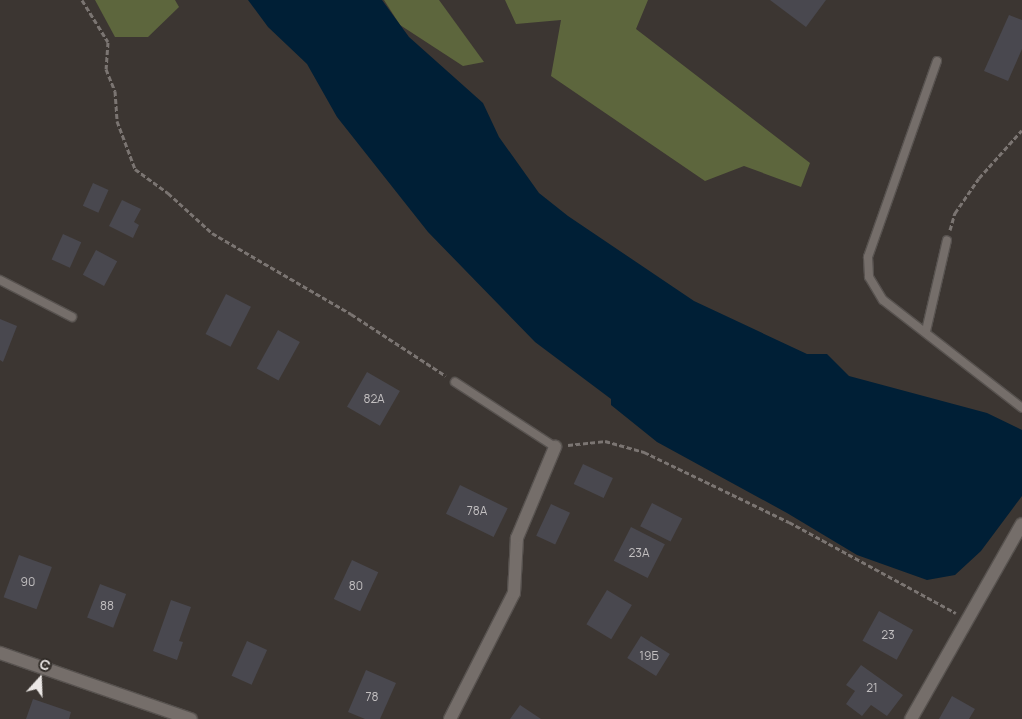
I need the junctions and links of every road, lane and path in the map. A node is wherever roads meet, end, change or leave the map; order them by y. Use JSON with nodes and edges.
{"nodes":[{"id":1,"x":82,"y":0,"type":"edge"},
{"id":2,"x":937,"y":61,"type":"dead end"},
{"id":3,"x":1022,"y":130,"type":"edge"},
{"id":4,"x":947,"y":240,"type":"joint"},
{"id":5,"x":0,"y":280,"type":"edge"},
{"id":6,"x":72,"y":317,"type":"dead end"},
{"id":7,"x":926,"y":331,"type":"junction"},
{"id":8,"x":455,"y":382,"type":"joint"},
{"id":9,"x":1022,"y":408,"type":"edge"},
{"id":10,"x":555,"y":446,"type":"junction"},
{"id":11,"x":1022,"y":524,"type":"edge"},
{"id":12,"x":967,"y":620,"type":"junction"},
{"id":13,"x":0,"y":653,"type":"edge"},
{"id":14,"x":191,"y":719,"type":"edge"},
{"id":15,"x":450,"y":719,"type":"edge"},
{"id":16,"x":911,"y":719,"type":"edge"}],
"edges":[{"from":1,"to":8,"type":"path"},
{"from":2,"to":7,"type":"lane"},
{"from":3,"to":4,"type":"path"},
{"from":4,"to":7,"type":"lane"},
{"from":5,"to":6,"type":"lane"},
{"from":7,"to":9,"type":"lane"},
{"from":8,"to":10,"type":"lane"},
{"from":10,"to":12,"type":"path"},
{"from":10,"to":15,"type":"street"},
{"from":11,"to":12,"type":"street"},
{"from":12,"to":16,"type":"street"},
{"from":13,"to":14,"type":"street"}]}
